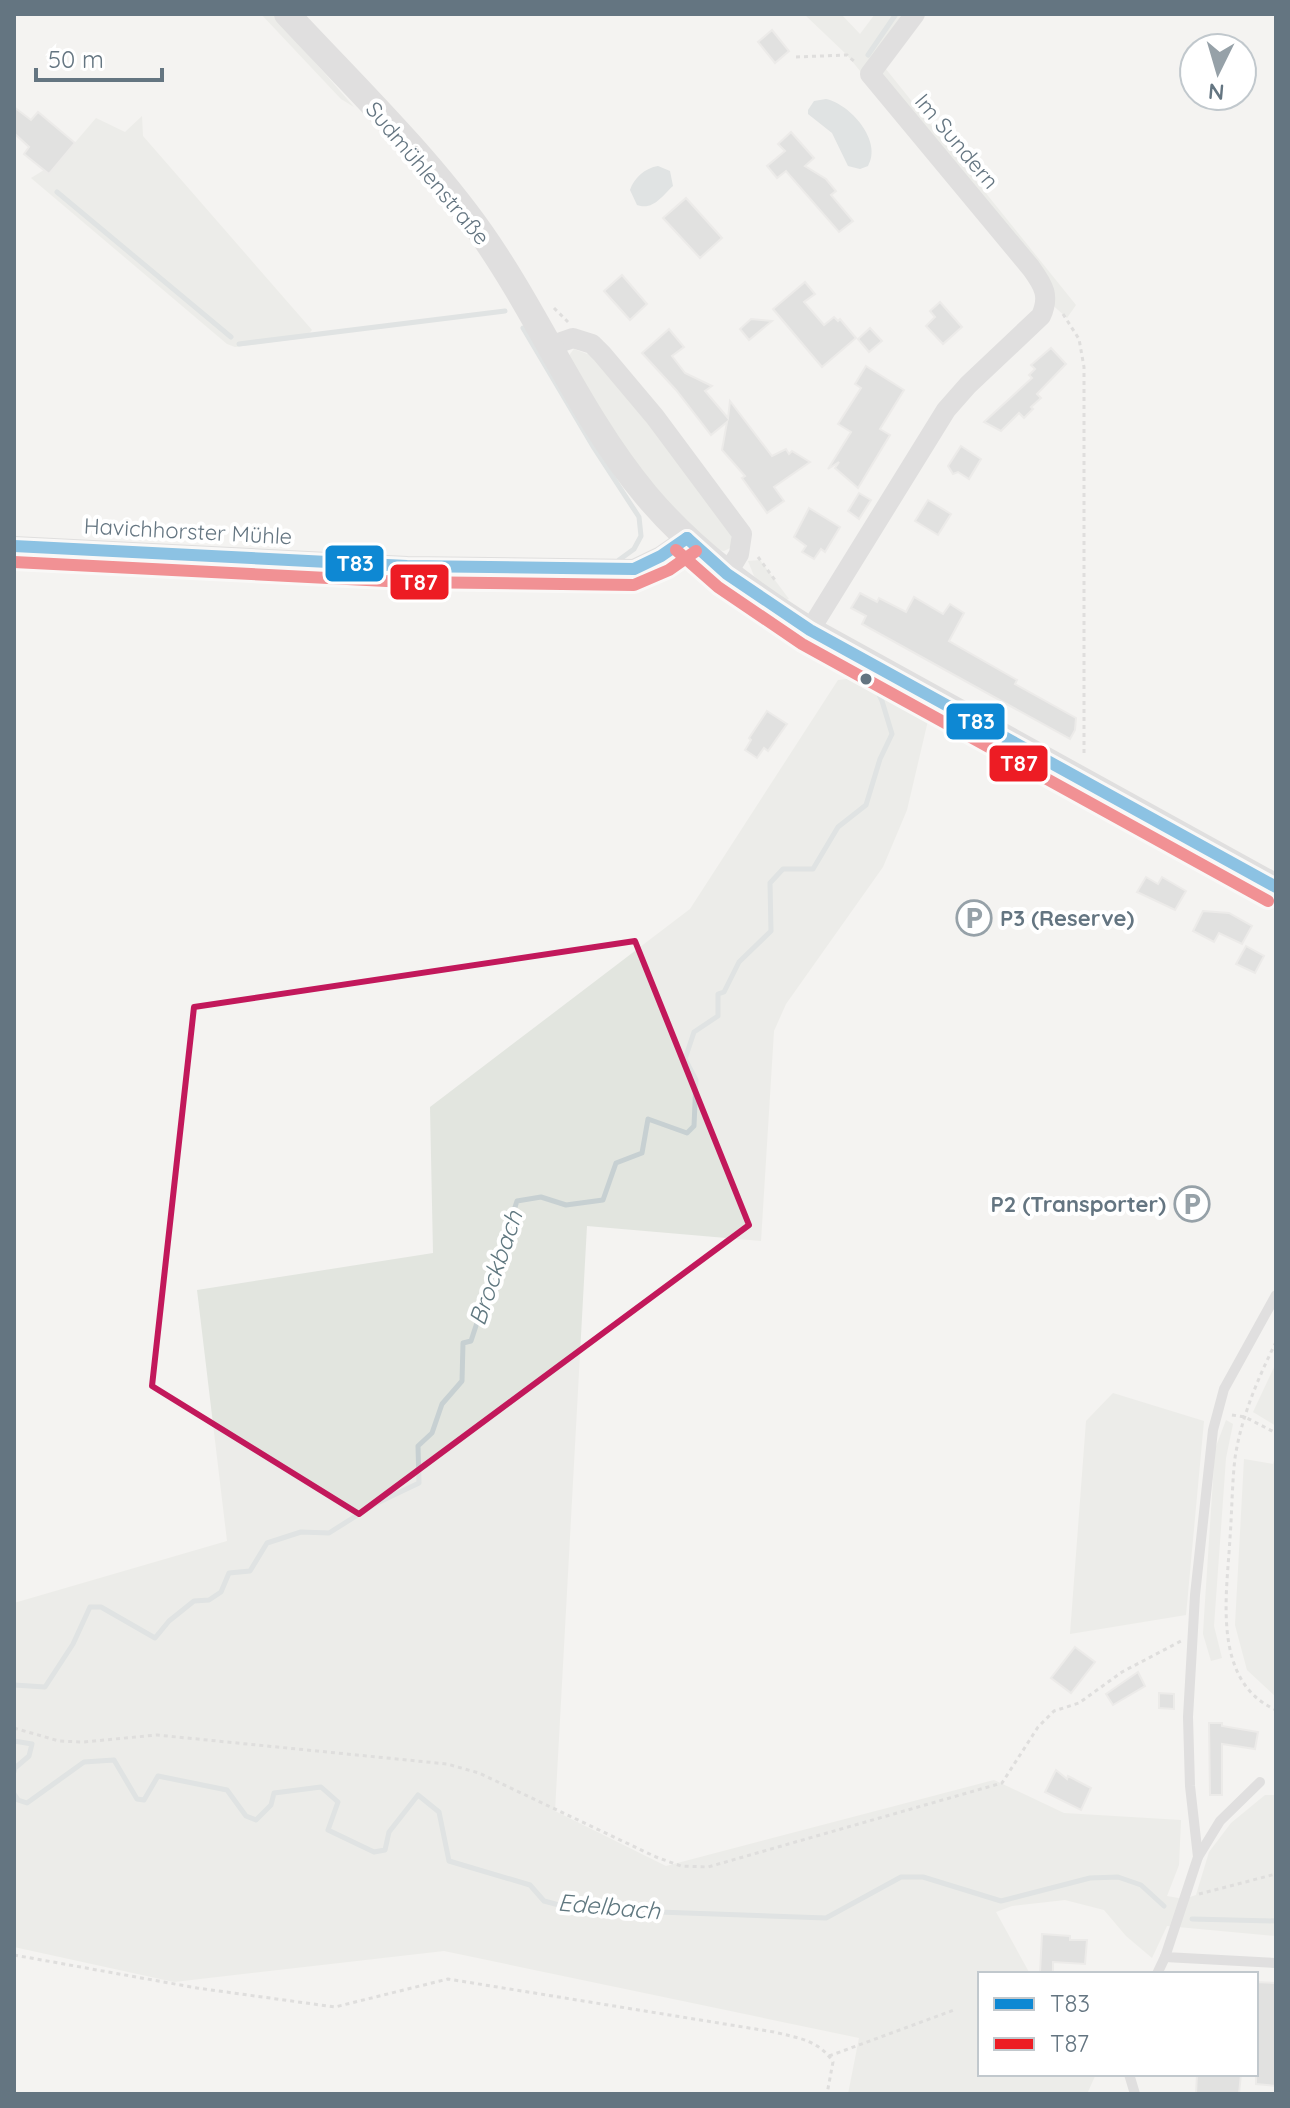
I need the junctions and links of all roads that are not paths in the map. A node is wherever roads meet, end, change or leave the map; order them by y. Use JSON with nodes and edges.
{"nodes":[{"id":1,"x":287,"y":14,"type":"edge"},
{"id":2,"x":915,"y":14,"type":"edge"},
{"id":3,"x":550,"y":346,"type":"junction"},
{"id":4,"x":687,"y":538,"type":"junction"},
{"id":5,"x":14,"y":546,"type":"edge"},
{"id":6,"x":727,"y":574,"type":"junction"},
{"id":7,"x":810,"y":630,"type":"junction"},
{"id":8,"x":1276,"y":887,"type":"edge"},
{"id":9,"x":1276,"y":1295,"type":"edge"},
{"id":10,"x":1260,"y":1782,"type":"dead end"},
{"id":11,"x":1198,"y":1857,"type":"junction"},
{"id":12,"x":1165,"y":1957,"type":"junction"},
{"id":13,"x":1276,"y":1963,"type":"edge"},
{"id":14,"x":1158,"y":1972,"type":"edge"}],
"edges":[{"from":1,"to":3,"type":"street","name":"Sudmühlenstraße"},
{"from":2,"to":7,"type":"street","name":"Im Sundern"},
{"from":3,"to":4,"type":"street","name":"Sudmühlenstraße"},
{"from":3,"to":6,"type":"street"},
{"from":4,"to":5,"type":"street","name":"Havichhorster Mühle"},
{"from":4,"to":6,"type":"street","name":"Sudmühlenstraße"},
{"from":6,"to":7,"type":"street","name":"Sudmühlenstraße"},
{"from":7,"to":8,"type":"street","name":"Sudmühlenstraße"},
{"from":9,"to":11,"type":"lane"},
{"from":10,"to":11,"type":"lane"},
{"from":11,"to":12,"type":"lane"},
{"from":12,"to":13,"type":"lane"},
{"from":12,"to":14,"type":"lane"}]}
